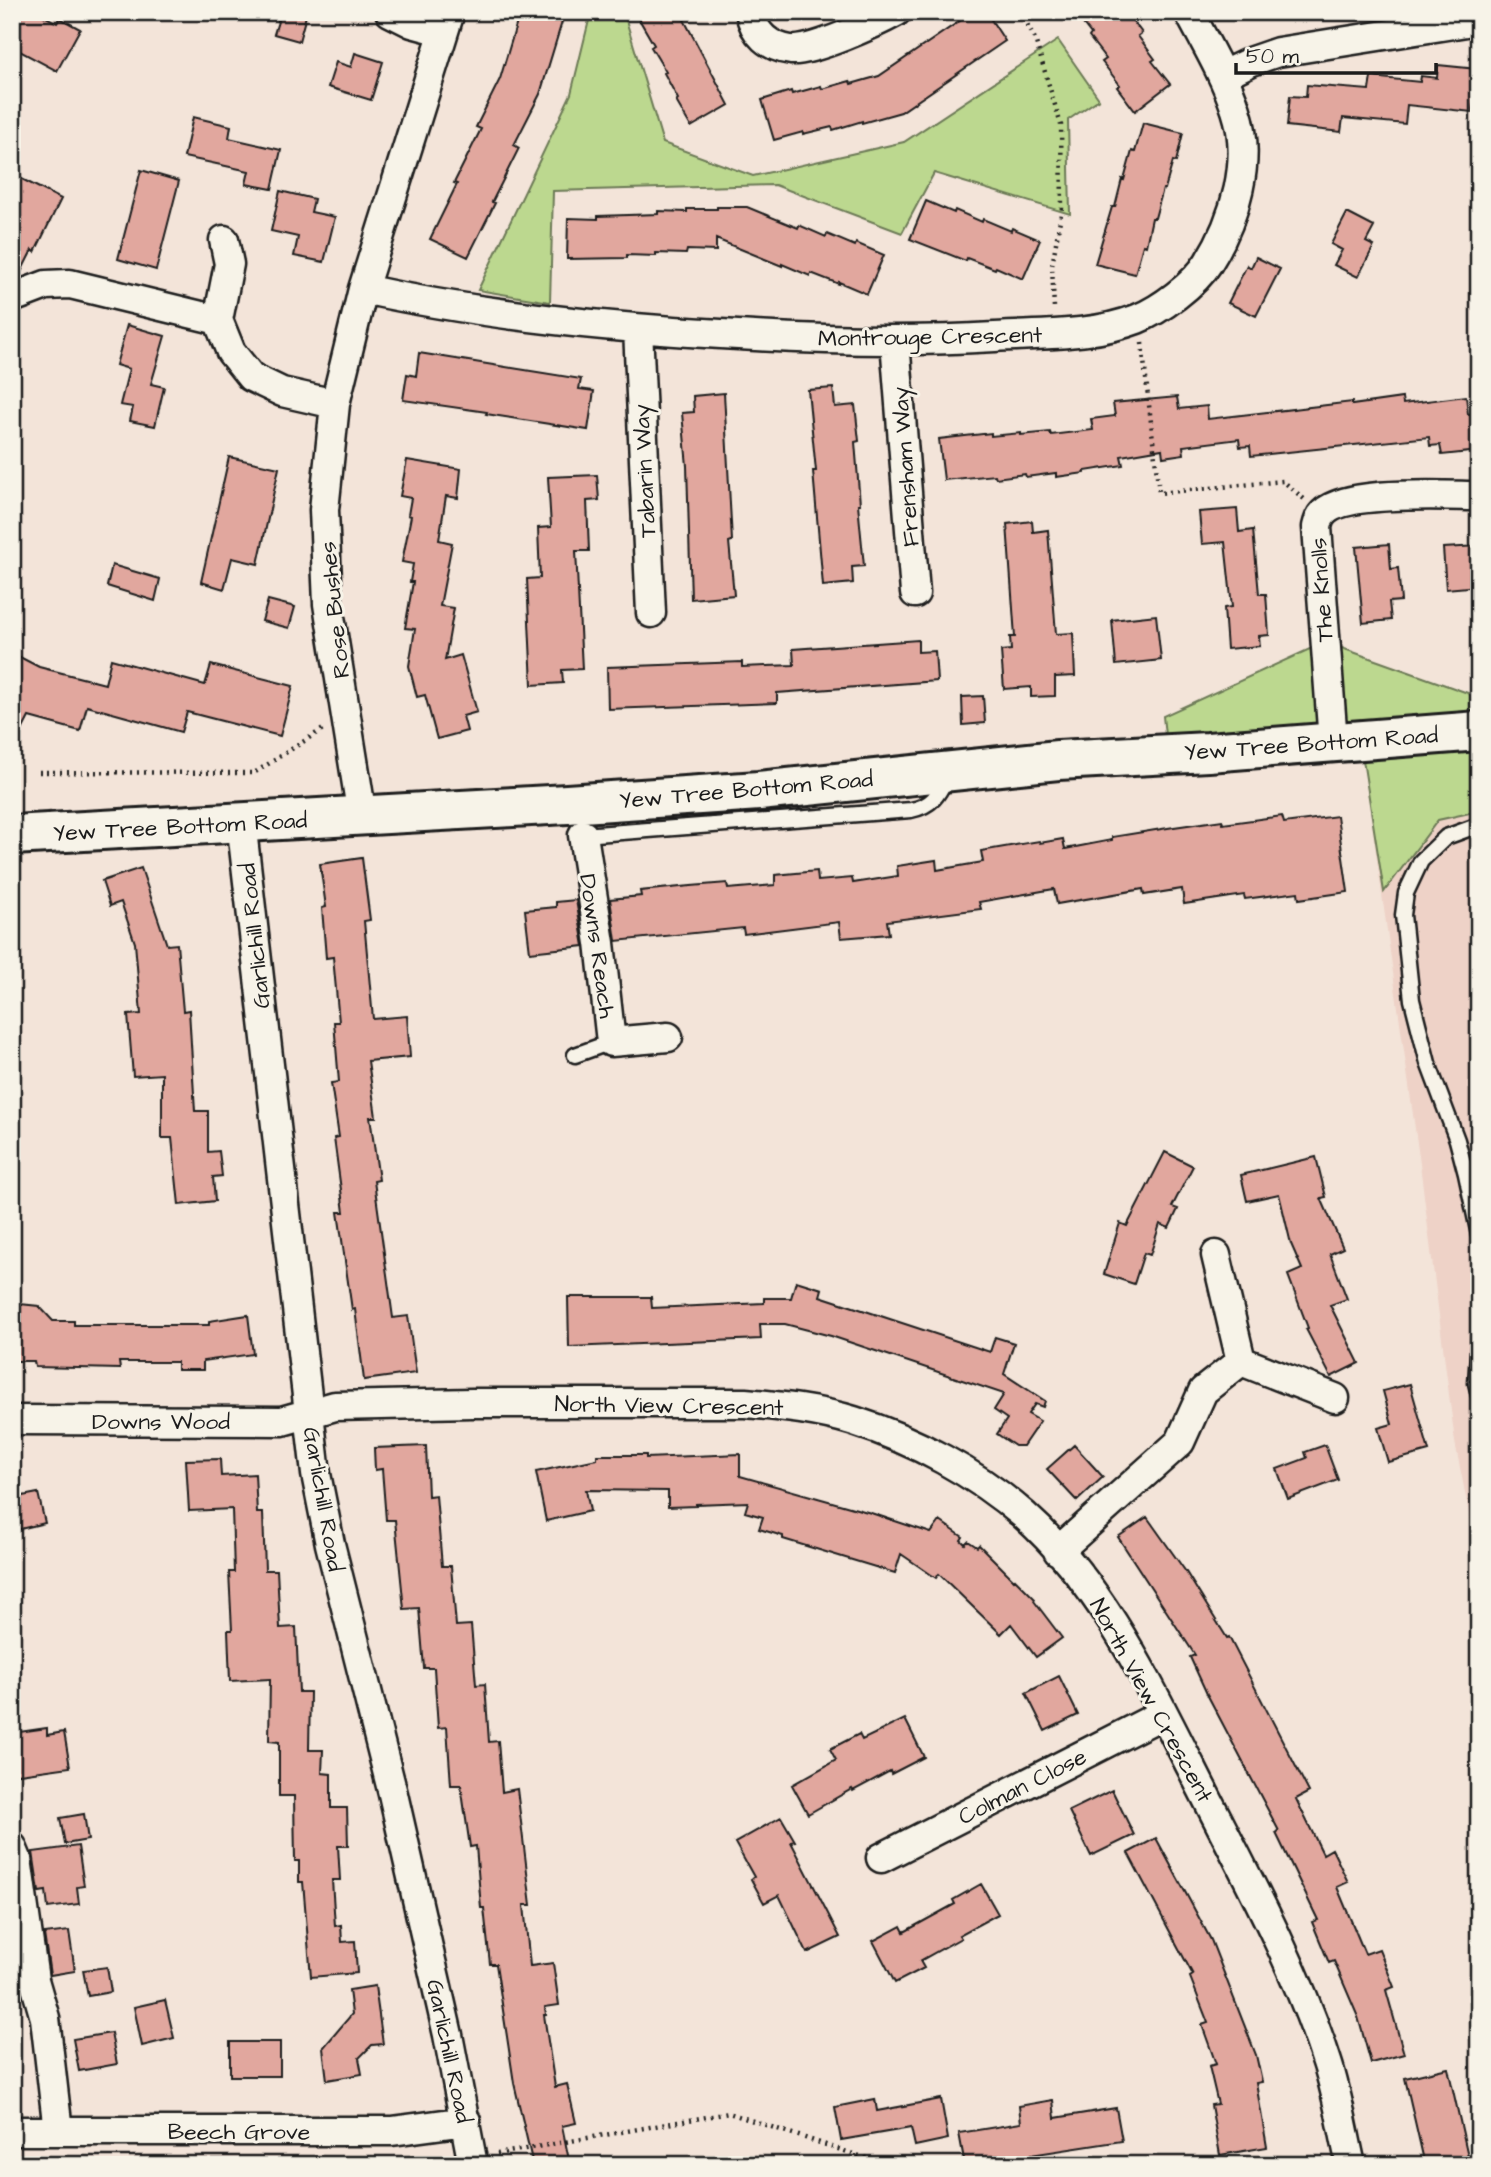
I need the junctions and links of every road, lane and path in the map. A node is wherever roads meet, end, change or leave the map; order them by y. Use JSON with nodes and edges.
{"nodes":[{"id":1,"x":390,"y":12,"type":"edge"},
{"id":2,"x":750,"y":12,"type":"edge"},
{"id":3,"x":895,"y":12,"type":"edge"},
{"id":4,"x":1021,"y":12,"type":"edge"},
{"id":5,"x":1189,"y":12,"type":"edge"},
{"id":6,"x":1479,"y":20,"type":"edge"},
{"id":7,"x":446,"y":21,"type":"edge"},
{"id":8,"x":1223,"y":75,"type":"junction"},
{"id":9,"x":224,"y":240,"type":"dead end"},
{"id":10,"x":363,"y":289,"type":"junction"},
{"id":11,"x":12,"y":298,"type":"edge"},
{"id":12,"x":1139,"y":318,"type":"junction"},
{"id":13,"x":218,"y":320,"type":"junction"},
{"id":14,"x":638,"y":329,"type":"junction"},
{"id":15,"x":1054,"y":333,"type":"junction"},
{"id":16,"x":895,"y":341,"type":"junction"},
{"id":17,"x":335,"y":404,"type":"junction"},
{"id":18,"x":1479,"y":496,"type":"edge"},
{"id":19,"x":1322,"y":515,"type":"junction"},
{"id":20,"x":915,"y":593,"type":"dead end"},
{"id":21,"x":650,"y":613,"type":"dead end"},
{"id":22,"x":347,"y":714,"type":"junction"},
{"id":23,"x":1479,"y":731,"type":"edge"},
{"id":24,"x":1333,"y":742,"type":"junction"},
{"id":25,"x":39,"y":772,"type":"dead end"},
{"id":26,"x":362,"y":816,"type":"junction"},
{"id":27,"x":575,"y":819,"type":"junction"},
{"id":28,"x":241,"y":821,"type":"junction"},
{"id":29,"x":1479,"y":825,"type":"edge"},
{"id":30,"x":12,"y":835,"type":"edge"},
{"id":31,"x":668,"y":1037,"type":"dead end"},
{"id":32,"x":611,"y":1042,"type":"junction"},
{"id":33,"x":575,"y":1055,"type":"dead end"},
{"id":34,"x":1473,"y":1178,"type":"edge"},
{"id":35,"x":1479,"y":1235,"type":"edge"},
{"id":36,"x":1216,"y":1255,"type":"dead end"},
{"id":37,"x":1479,"y":1336,"type":"edge"},
{"id":38,"x":1241,"y":1361,"type":"junction"},
{"id":39,"x":1479,"y":1395,"type":"edge"},
{"id":40,"x":1335,"y":1398,"type":"dead end"},
{"id":41,"x":309,"y":1413,"type":"junction"},
{"id":42,"x":12,"y":1420,"type":"edge"},
{"id":43,"x":1059,"y":1551,"type":"junction"},
{"id":44,"x":1164,"y":1714,"type":"junction"},
{"id":45,"x":12,"y":1847,"type":"edge"},
{"id":46,"x":881,"y":1858,"type":"dead end"},
{"id":47,"x":466,"y":2122,"type":"junction"},
{"id":48,"x":12,"y":2131,"type":"edge"},
{"id":49,"x":58,"y":2131,"type":"junction"},
{"id":50,"x":472,"y":2162,"type":"edge"},
{"id":51,"x":887,"y":2165,"type":"edge"},
{"id":52,"x":1351,"y":2165,"type":"edge"}],
"edges":[{"from":1,"to":7,"type":"street","name":"Rose Bushes"},
{"from":2,"to":3,"type":"street"},
{"from":4,"to":15,"type":"path"},
{"from":5,"to":8,"type":"street","name":"Montrouge Crescent"},
{"from":6,"to":8,"type":"street"},
{"from":7,"to":10,"type":"street","name":"Rose Bushes"},
{"from":8,"to":12,"type":"street","name":"Montrouge Crescent"},
{"from":9,"to":13,"type":"street"},
{"from":10,"to":14,"type":"street","name":"Montrouge Crescent"},
{"from":10,"to":17,"type":"street","name":"Rose Bushes"},
{"from":11,"to":13,"type":"street"},
{"from":12,"to":15,"type":"street","name":"Montrouge Crescent"},
{"from":12,"to":19,"type":"path"},
{"from":13,"to":17,"type":"street"},
{"from":14,"to":16,"type":"street","name":"Montrouge Crescent"},
{"from":14,"to":21,"type":"street","name":"Tabarin Way"},
{"from":15,"to":16,"type":"street","name":"Montrouge Crescent"},
{"from":16,"to":20,"type":"street","name":"Frensham Way"},
{"from":17,"to":22,"type":"street","name":"Rose Bushes"},
{"from":18,"to":19,"type":"street","name":"The Knolls"},
{"from":19,"to":24,"type":"street","name":"The Knolls"},
{"from":22,"to":25,"type":"path"},
{"from":22,"to":26,"type":"street","name":"Rose Bushes"},
{"from":23,"to":24,"type":"main road","name":"Yew Tree Bottom Road"},
{"from":24,"to":27,"type":"main road","name":"Yew Tree Bottom Road"},
{"from":26,"to":27,"type":"main road","name":"Yew Tree Bottom Road"},
{"from":26,"to":28,"type":"main road","name":"Yew Tree Bottom Road"},
{"from":27,"to":32,"type":"street","name":"Downs Reach"},
{"from":28,"to":30,"type":"main road","name":"Yew Tree Bottom Road"},
{"from":28,"to":41,"type":"street","name":"Garlichill Road"},
{"from":29,"to":34,"type":"lane"},
{"from":31,"to":32,"type":"street","name":"Downs Reach"},
{"from":32,"to":33,"type":"lane"},
{"from":34,"to":35,"type":"lane"},
{"from":36,"to":38,"type":"street"},
{"from":37,"to":39,"type":"lane"},
{"from":38,"to":40,"type":"street"},
{"from":38,"to":43,"type":"street"},
{"from":41,"to":42,"type":"street","name":"Downs Wood"},
{"from":41,"to":43,"type":"street","name":"North View Crescent"},
{"from":41,"to":47,"type":"street","name":"Garlichill Road"},
{"from":43,"to":44,"type":"street","name":"North View Crescent"},
{"from":44,"to":46,"type":"street","name":"Colman Close"},
{"from":44,"to":52,"type":"street","name":"North View Crescent"},
{"from":45,"to":49,"type":"street"},
{"from":47,"to":49,"type":"street","name":"Beech Grove"},
{"from":47,"to":50,"type":"street","name":"Garlichill Road"},
{"from":48,"to":49,"type":"street","name":"Beech Grove"},
{"from":50,"to":51,"type":"path"}]}
